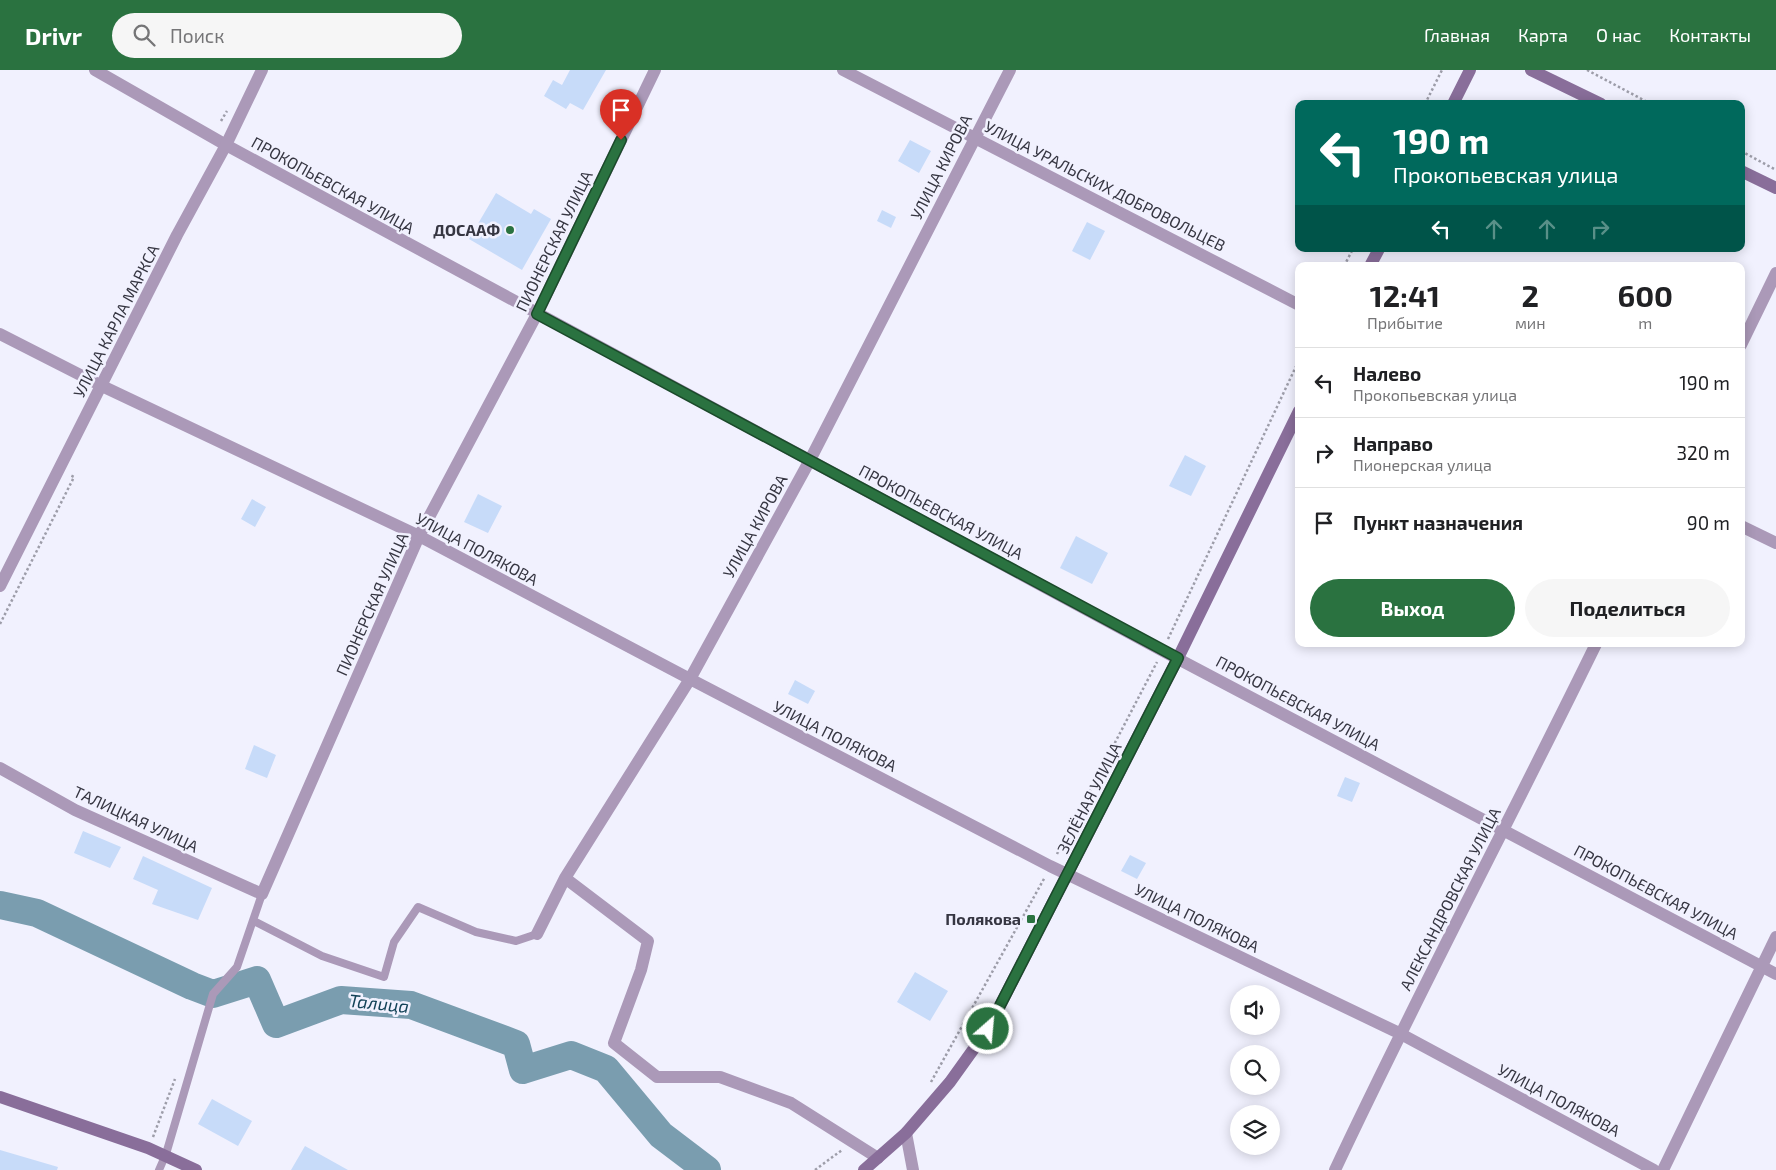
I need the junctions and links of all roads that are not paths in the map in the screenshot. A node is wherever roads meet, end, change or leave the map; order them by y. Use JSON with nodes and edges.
{"nodes":[{"id":1,"x":94,"y":70,"type":"edge"},
{"id":2,"x":262,"y":70,"type":"edge"},
{"id":3,"x":655,"y":70,"type":"edge"},
{"id":4,"x":843,"y":70,"type":"edge"},
{"id":5,"x":1010,"y":70,"type":"edge"},
{"id":6,"x":1470,"y":70,"type":"edge"},
{"id":7,"x":1531,"y":70,"type":"edge"},
{"id":8,"x":1455,"y":100,"type":"edge"},
{"id":9,"x":1593,"y":100,"type":"edge"},
{"id":10,"x":974,"y":137,"type":"junction"},
{"id":11,"x":226,"y":145,"type":"junction"},
{"id":12,"x":1745,"y":173,"type":"edge"},
{"id":13,"x":1776,"y":188,"type":"edge"},
{"id":14,"x":1776,"y":273,"type":"edge"},
{"id":15,"x":1295,"y":303,"type":"edge"},
{"id":16,"x":537,"y":314,"type":"junction"},
{"id":17,"x":0,"y":334,"type":"edge"},
{"id":18,"x":1745,"y":338,"type":"edge"},
{"id":19,"x":102,"y":386,"type":"junction"},
{"id":20,"x":1295,"y":419,"type":"edge"},
{"id":21,"x":810,"y":460,"type":"junction"},
{"id":22,"x":1745,"y":528,"type":"edge"},
{"id":23,"x":419,"y":536,"type":"junction"},
{"id":24,"x":1776,"y":543,"type":"edge"},
{"id":25,"x":0,"y":586,"type":"edge"},
{"id":26,"x":1595,"y":647,"type":"edge"},
{"id":27,"x":1178,"y":658,"type":"junction"},
{"id":28,"x":690,"y":680,"type":"junction"},
{"id":29,"x":0,"y":768,"type":"edge"},
{"id":30,"x":1505,"y":830,"type":"junction"},
{"id":31,"x":1068,"y":875,"type":"junction"},
{"id":32,"x":565,"y":878,"type":"junction"},
{"id":33,"x":262,"y":894,"type":"junction"},
{"id":34,"x":254,"y":921,"type":"junction"},
{"id":35,"x":537,"y":934,"type":"joint"},
{"id":36,"x":1776,"y":937,"type":"edge"},
{"id":37,"x":1762,"y":967,"type":"junction"},
{"id":38,"x":1776,"y":974,"type":"edge"},
{"id":39,"x":1399,"y":1033,"type":"junction"},
{"id":40,"x":0,"y":1097,"type":"edge"},
{"id":41,"x":906,"y":1133,"type":"junction"},
{"id":42,"x":166,"y":1154,"type":"junction"},
{"id":43,"x":878,"y":1158,"type":"junction"},
{"id":44,"x":159,"y":1170,"type":"edge"},
{"id":45,"x":196,"y":1170,"type":"edge"},
{"id":46,"x":864,"y":1170,"type":"edge"},
{"id":47,"x":913,"y":1170,"type":"edge"},
{"id":48,"x":1335,"y":1170,"type":"edge"},
{"id":49,"x":1654,"y":1170,"type":"edge"},
{"id":50,"x":1662,"y":1170,"type":"edge"}],
"edges":[{"from":1,"to":11,"type":"street","name":"ПРОКОПЬЕВСКАЯ УЛИЦА"},
{"from":2,"to":11,"type":"street","name":"УЛИЦА КАРЛА МАРКСА"},
{"from":3,"to":16,"type":"street","name":"ПИОНЕРСКАЯ УЛИЦА"},
{"from":4,"to":10,"type":"street","name":"УЛИЦА УРАЛЬСКИХ ДОБРОВОЛЬЦЕВ"},
{"from":5,"to":10,"type":"street","name":"УЛИЦА КИРОВА"},
{"from":6,"to":8,"type":"main road"},
{"from":7,"to":9,"type":"main road"},
{"from":10,"to":15,"type":"street","name":"УЛИЦА УРАЛЬСКИХ ДОБРОВОЛЬЦЕВ"},
{"from":10,"to":21,"type":"street","name":"УЛИЦА КИРОВА"},
{"from":11,"to":16,"type":"street","name":"ПРОКОПЬЕВСКАЯ УЛИЦА"},
{"from":11,"to":19,"type":"street","name":"УЛИЦА КАРЛА МАРКСА"},
{"from":12,"to":13,"type":"main road"},
{"from":14,"to":18,"type":"street"},
{"from":16,"to":21,"type":"street","name":"ПРОКОПЬЕВСКАЯ УЛИЦА"},
{"from":16,"to":23,"type":"street","name":"ПИОНЕРСКАЯ УЛИЦА"},
{"from":17,"to":19,"type":"street","name":"УЛИЦА ПОЛЯКОВА"},
{"from":19,"to":23,"type":"street","name":"УЛИЦА ПОЛЯКОВА"},
{"from":19,"to":25,"type":"street","name":"УЛИЦА КАРЛА МАРКСА"},
{"from":20,"to":27,"type":"main road","name":"ЗЕЛЁНАЯ УЛИЦА"},
{"from":21,"to":27,"type":"street","name":"ПРОКОПЬЕВСКАЯ УЛИЦА"},
{"from":21,"to":28,"type":"street","name":"УЛИЦА КИРОВА"},
{"from":22,"to":24,"type":"street"},
{"from":23,"to":28,"type":"street","name":"УЛИЦА ПОЛЯКОВА"},
{"from":23,"to":33,"type":"street","name":"ПИОНЕРСКАЯ УЛИЦА"},
{"from":26,"to":30,"type":"street","name":"АЛЕКСАНДРОВСКАЯ УЛИЦА"},
{"from":27,"to":30,"type":"street","name":"ПРОКОПЬЕВСКАЯ УЛИЦА"},
{"from":27,"to":31,"type":"main road","name":"ЗЕЛЁНАЯ УЛИЦА"},
{"from":28,"to":31,"type":"street","name":"УЛИЦА ПОЛЯКОВА"},
{"from":28,"to":32,"type":"street","name":"УЛИЦА КИРОВА"},
{"from":29,"to":33,"type":"street","name":"ТАЛИЦКАЯ УЛИЦА"},
{"from":30,"to":37,"type":"street","name":"ПРОКОПЬЕВСКАЯ УЛИЦА"},
{"from":30,"to":39,"type":"street","name":"АЛЕКСАНДРОВСКАЯ УЛИЦА"},
{"from":31,"to":39,"type":"street","name":"УЛИЦА ПОЛЯКОВА"},
{"from":31,"to":41,"type":"main road","name":"ЗЕЛЁНАЯ УЛИЦА"},
{"from":32,"to":35,"type":"street","name":"УЛИЦА КИРОВА"},
{"from":32,"to":43,"type":"street"},
{"from":33,"to":34,"type":"lane","name":"ПИОНЕРСКАЯ УЛИЦА"},
{"from":34,"to":35,"type":"lane"},
{"from":34,"to":42,"type":"lane","name":"ПИОНЕРСКАЯ УЛИЦА"},
{"from":36,"to":37,"type":"street"},
{"from":37,"to":38,"type":"street","name":"ПРОКОПЬЕВСКАЯ УЛИЦА"},
{"from":37,"to":50,"type":"street"},
{"from":39,"to":48,"type":"street","name":"АЛЕКСАНДРОВСКАЯ УЛИЦА"},
{"from":39,"to":49,"type":"street","name":"УЛИЦА ПОЛЯКОВА"},
{"from":40,"to":42,"type":"main road"},
{"from":41,"to":43,"type":"main road","name":"ЗЕЛЁНАЯ УЛИЦА"},
{"from":41,"to":47,"type":"street"},
{"from":42,"to":44,"type":"lane"},
{"from":42,"to":45,"type":"main road"},
{"from":43,"to":46,"type":"main road","name":"ЗЕЛЁНАЯ УЛИЦА"}]}
